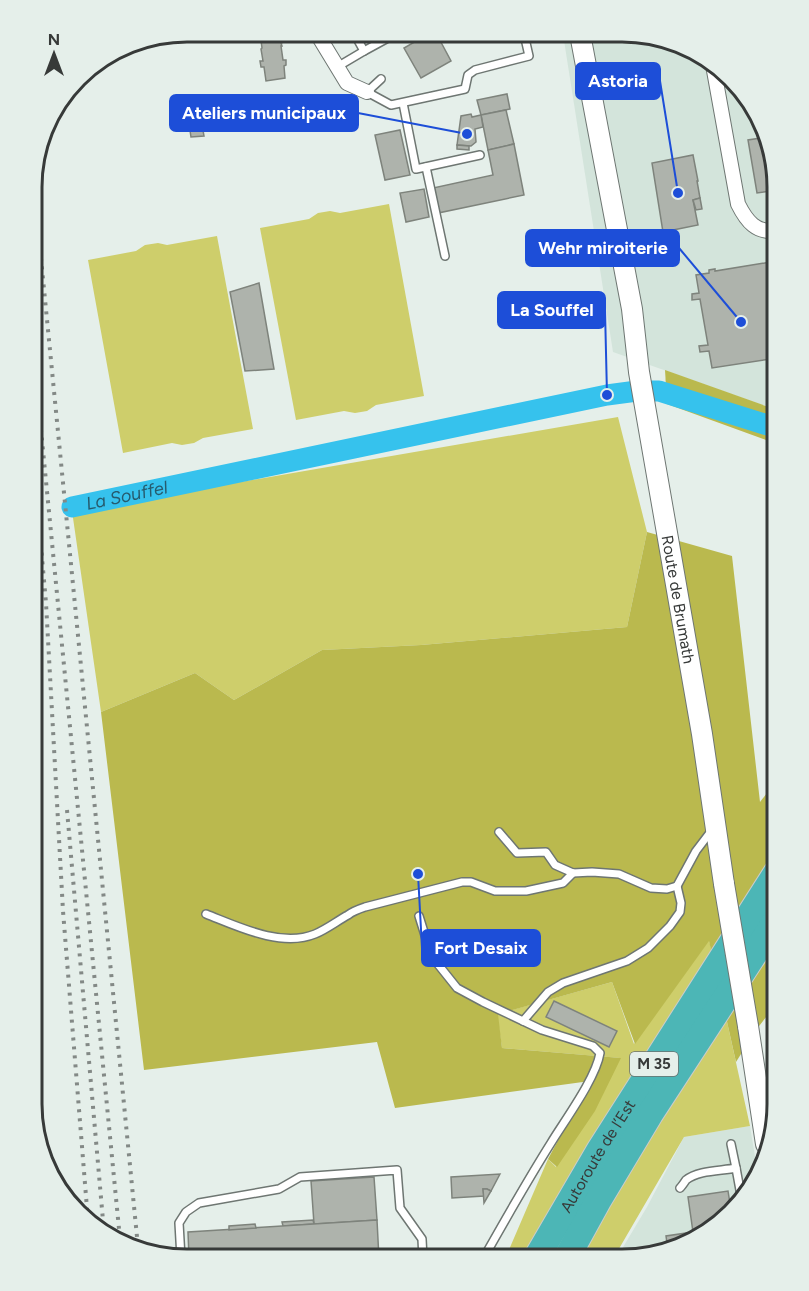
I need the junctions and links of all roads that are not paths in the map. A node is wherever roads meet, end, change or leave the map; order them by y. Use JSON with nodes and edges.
{"nodes":[{"id":1,"x":322,"y":42,"type":"edge"},
{"id":2,"x":359,"y":42,"type":"edge"},
{"id":3,"x":380,"y":42,"type":"edge"},
{"id":4,"x":526,"y":42,"type":"edge"},
{"id":5,"x":582,"y":42,"type":"edge"},
{"id":6,"x":364,"y":51,"type":"junction"},
{"id":7,"x":337,"y":67,"type":"junction"},
{"id":8,"x":715,"y":76,"type":"edge"},
{"id":9,"x":381,"y":79,"type":"dead end"},
{"id":10,"x":367,"y":93,"type":"junction"},
{"id":11,"x":403,"y":103,"type":"junction"},
{"id":12,"x":480,"y":155,"type":"dead end"},
{"id":13,"x":426,"y":167,"type":"junction"},
{"id":14,"x":767,"y":231,"type":"edge"},
{"id":15,"x":445,"y":256,"type":"dead end"},
{"id":16,"x":715,"y":825,"type":"junction"},
{"id":17,"x":499,"y":832,"type":"dead end"},
{"id":18,"x":573,"y":873,"type":"junction"},
{"id":19,"x":677,"y":886,"type":"junction"},
{"id":20,"x":767,"y":888,"type":"edge"},
{"id":21,"x":206,"y":914,"type":"dead end"},
{"id":22,"x":419,"y":916,"type":"dead end"},
{"id":23,"x":767,"y":934,"type":"edge"},
{"id":24,"x":523,"y":1021,"type":"junction"},
{"id":25,"x":764,"y":1131,"type":"edge"},
{"id":26,"x":731,"y":1144,"type":"dead end"},
{"id":27,"x":736,"y":1168,"type":"junction"},
{"id":28,"x":680,"y":1188,"type":"dead end"},
{"id":29,"x":740,"y":1188,"type":"edge"},
{"id":30,"x":180,"y":1249,"type":"edge"},
{"id":31,"x":422,"y":1249,"type":"edge"},
{"id":32,"x":489,"y":1249,"type":"edge"},
{"id":33,"x":542,"y":1249,"type":"edge"},
{"id":34,"x":572,"y":1249,"type":"edge"}],
"edges":[{"from":1,"to":7,"type":"street"},
{"from":2,"to":6,"type":"lane"},
{"from":3,"to":6,"type":"lane"},
{"from":4,"to":11,"type":"lane"},
{"from":5,"to":16,"type":"main road","name":"Route de Brumath"},
{"from":6,"to":7,"type":"lane"},
{"from":7,"to":10,"type":"street"},
{"from":8,"to":14,"type":"street"},
{"from":9,"to":10,"type":"lane"},
{"from":10,"to":11,"type":"lane"},
{"from":11,"to":13,"type":"lane"},
{"from":12,"to":13,"type":"lane"},
{"from":13,"to":15,"type":"lane"},
{"from":16,"to":19,"type":"lane"},
{"from":16,"to":25,"type":"main road","name":"Route de Brumath","bridge":true},
{"from":17,"to":18,"type":"lane"},
{"from":18,"to":19,"type":"lane"},
{"from":18,"to":21,"type":"lane"},
{"from":19,"to":24,"type":"lane"},
{"from":20,"to":33,"type":"highway","name":"Autoroute de l’Est","number":"M 35"},
{"from":22,"to":24,"type":"lane"},
{"from":23,"to":34,"type":"highway","name":"Autoroute de l’Est","number":"M 35"},
{"from":24,"to":32,"type":"lane"},
{"from":26,"to":27,"type":"lane"},
{"from":27,"to":28,"type":"lane"},
{"from":27,"to":29,"type":"lane"},
{"from":30,"to":31,"type":"lane"}]}
